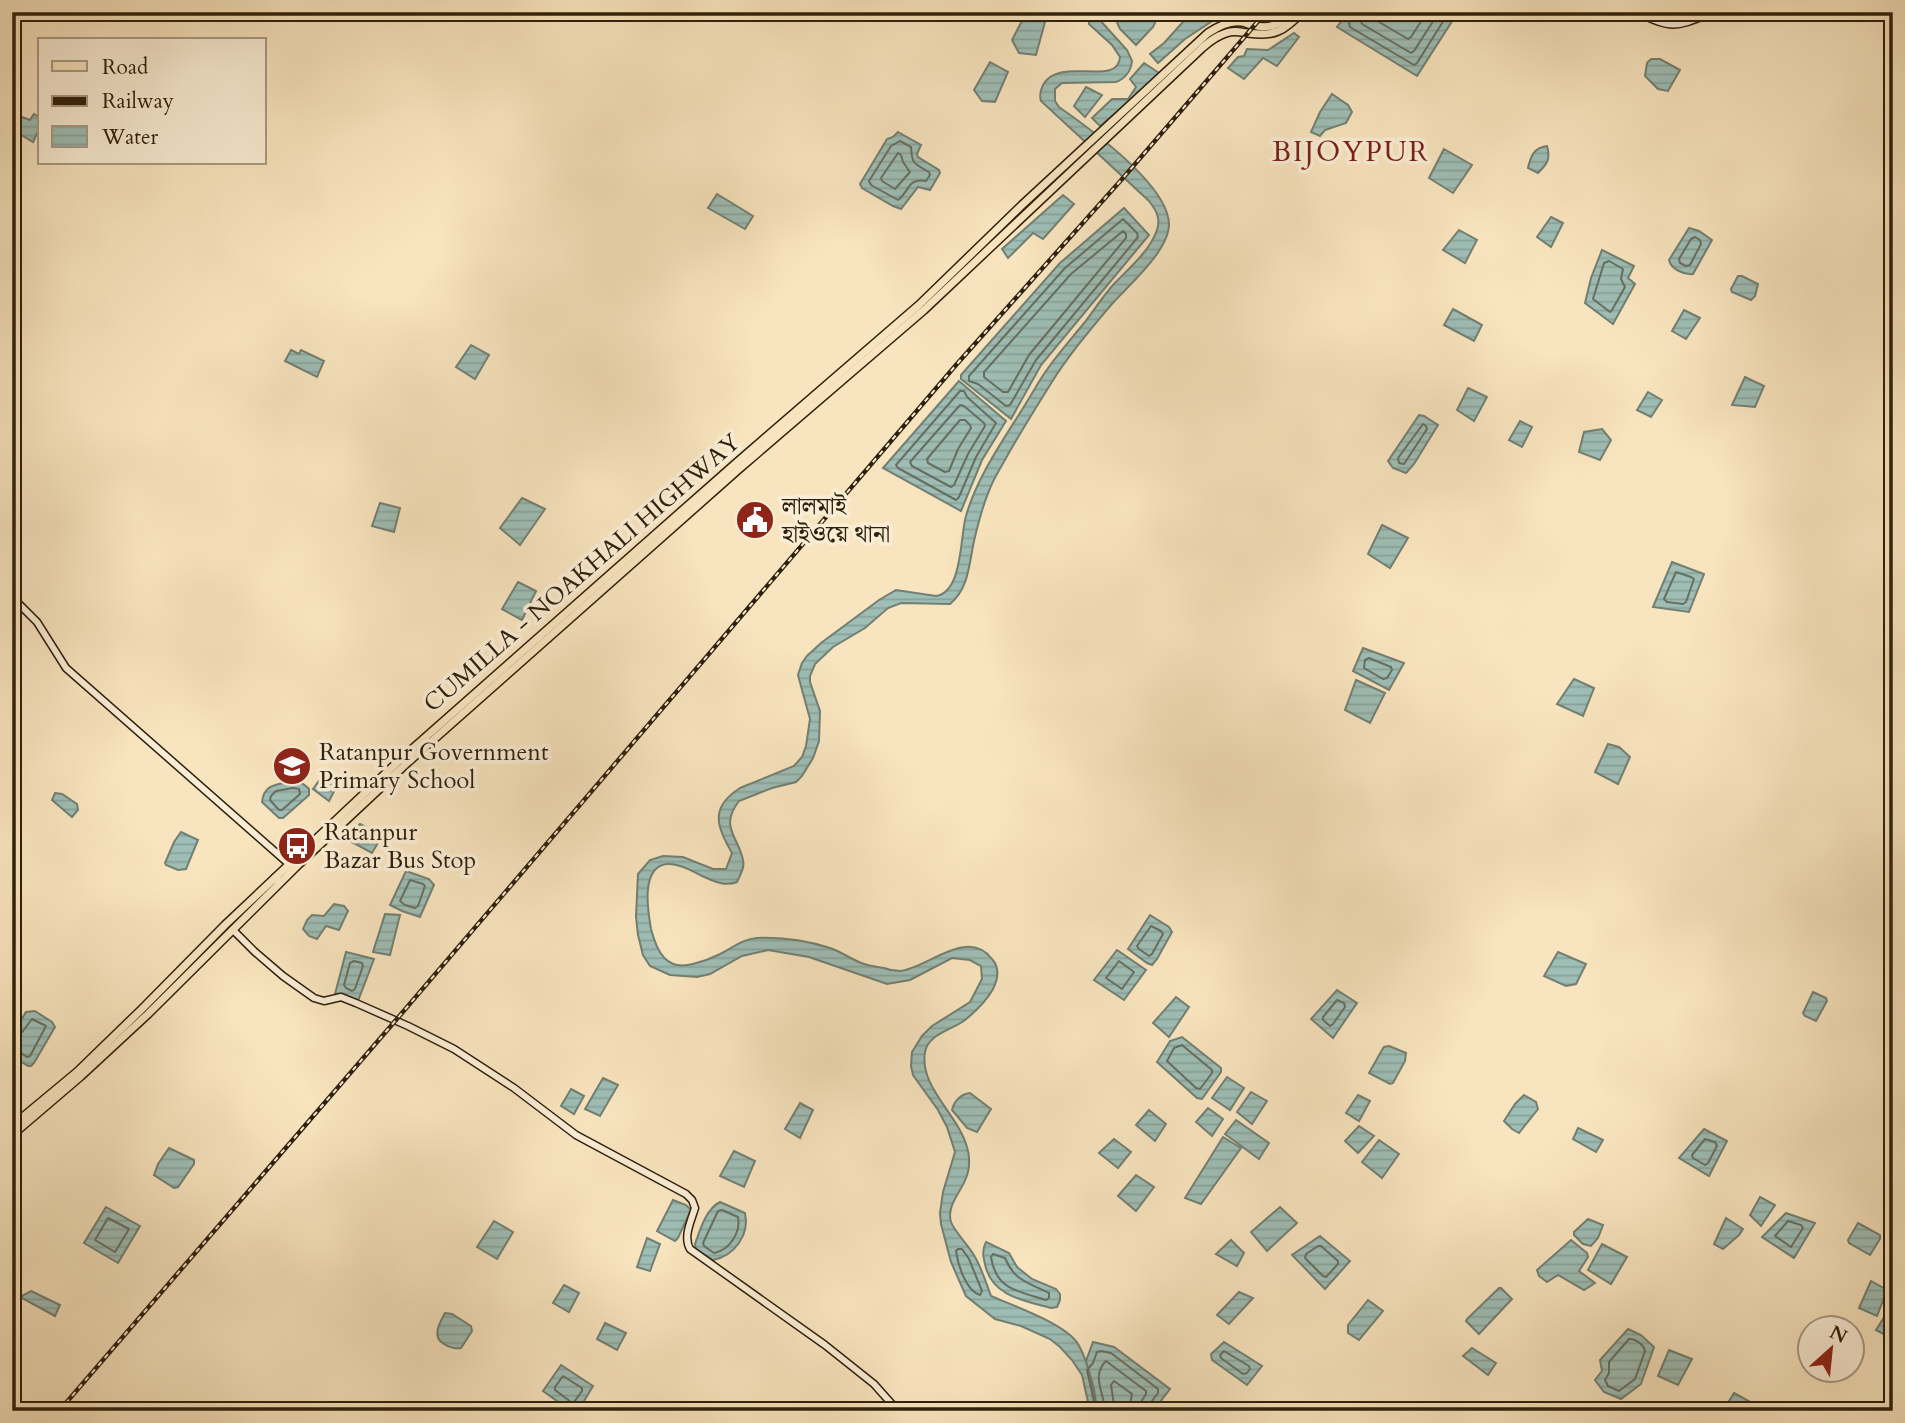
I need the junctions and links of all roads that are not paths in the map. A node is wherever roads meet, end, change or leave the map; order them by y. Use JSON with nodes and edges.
{"nodes":[{"id":1,"x":1294,"y":12,"type":"edge"},
{"id":2,"x":1302,"y":12,"type":"edge"},
{"id":3,"x":1637,"y":12,"type":"edge"},
{"id":4,"x":1714,"y":12,"type":"edge"},
{"id":5,"x":1154,"y":88,"type":"junction"},
{"id":6,"x":1117,"y":121,"type":"junction"},
{"id":7,"x":871,"y":351,"type":"junction"},
{"id":8,"x":12,"y":597,"type":"edge"},
{"id":9,"x":328,"y":832,"type":"junction"},
{"id":10,"x":289,"y":864,"type":"junction"},
{"id":11,"x":278,"y":880,"type":"junction"},
{"id":12,"x":233,"y":930,"type":"junction"},
{"id":13,"x":12,"y":1126,"type":"edge"},
{"id":14,"x":12,"y":1135,"type":"edge"},
{"id":15,"x":898,"y":1411,"type":"edge"}],
"edges":[{"from":1,"to":5,"type":"main road"},
{"from":2,"to":5,"type":"main road"},
{"from":3,"to":4,"type":"main road"},
{"from":5,"to":6,"type":"main road"},
{"from":6,"to":7,"type":"main road"},
{"from":6,"to":7,"type":"main road"},
{"from":7,"to":9,"type":"main road"},
{"from":8,"to":10,"type":"main road"},
{"from":9,"to":10,"type":"main road"},
{"from":9,"to":11,"type":"main road"},
{"from":10,"to":11,"type":"main road"},
{"from":11,"to":12,"type":"main road"},
{"from":11,"to":13,"type":"main road"},
{"from":12,"to":14,"type":"main road"},
{"from":12,"to":15,"type":"main road"}]}
